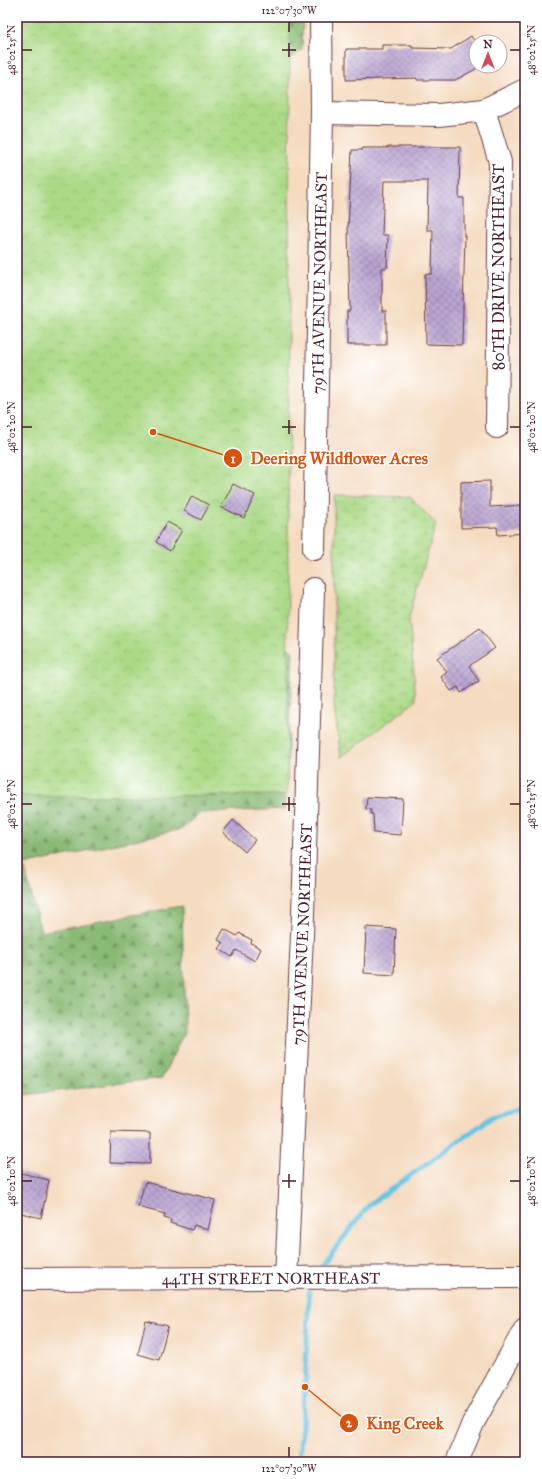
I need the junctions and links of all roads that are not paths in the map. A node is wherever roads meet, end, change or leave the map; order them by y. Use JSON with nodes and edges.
{"nodes":[{"id":1,"x":321,"y":17,"type":"edge"},
{"id":2,"x":525,"y":90,"type":"edge"},
{"id":3,"x":484,"y":110,"type":"junction"},
{"id":4,"x":322,"y":113,"type":"junction"},
{"id":5,"x":497,"y":427,"type":"dead end"},
{"id":6,"x":314,"y":549,"type":"dead end"},
{"id":7,"x":313,"y":589,"type":"dead end"},
{"id":8,"x":525,"y":1277,"type":"edge"},
{"id":9,"x":17,"y":1279,"type":"edge"},
{"id":10,"x":286,"y":1279,"type":"junction"},
{"id":11,"x":525,"y":1329,"type":"edge"},
{"id":12,"x":457,"y":1462,"type":"edge"}],
"edges":[{"from":1,"to":4,"type":"street","name":"79TH AVENUE NORTHEAST"},
{"from":2,"to":3,"type":"street"},
{"from":3,"to":4,"type":"street"},
{"from":3,"to":5,"type":"street","name":"80TH DRIVE NORTHEAST"},
{"from":4,"to":6,"type":"street","name":"79TH AVENUE NORTHEAST"},
{"from":7,"to":10,"type":"street","name":"79TH AVENUE NORTHEAST"},
{"from":8,"to":10,"type":"street","name":"44TH STREET NORTHEAST"},
{"from":9,"to":10,"type":"street","name":"44TH STREET NORTHEAST"},
{"from":11,"to":12,"type":"street"}]}
